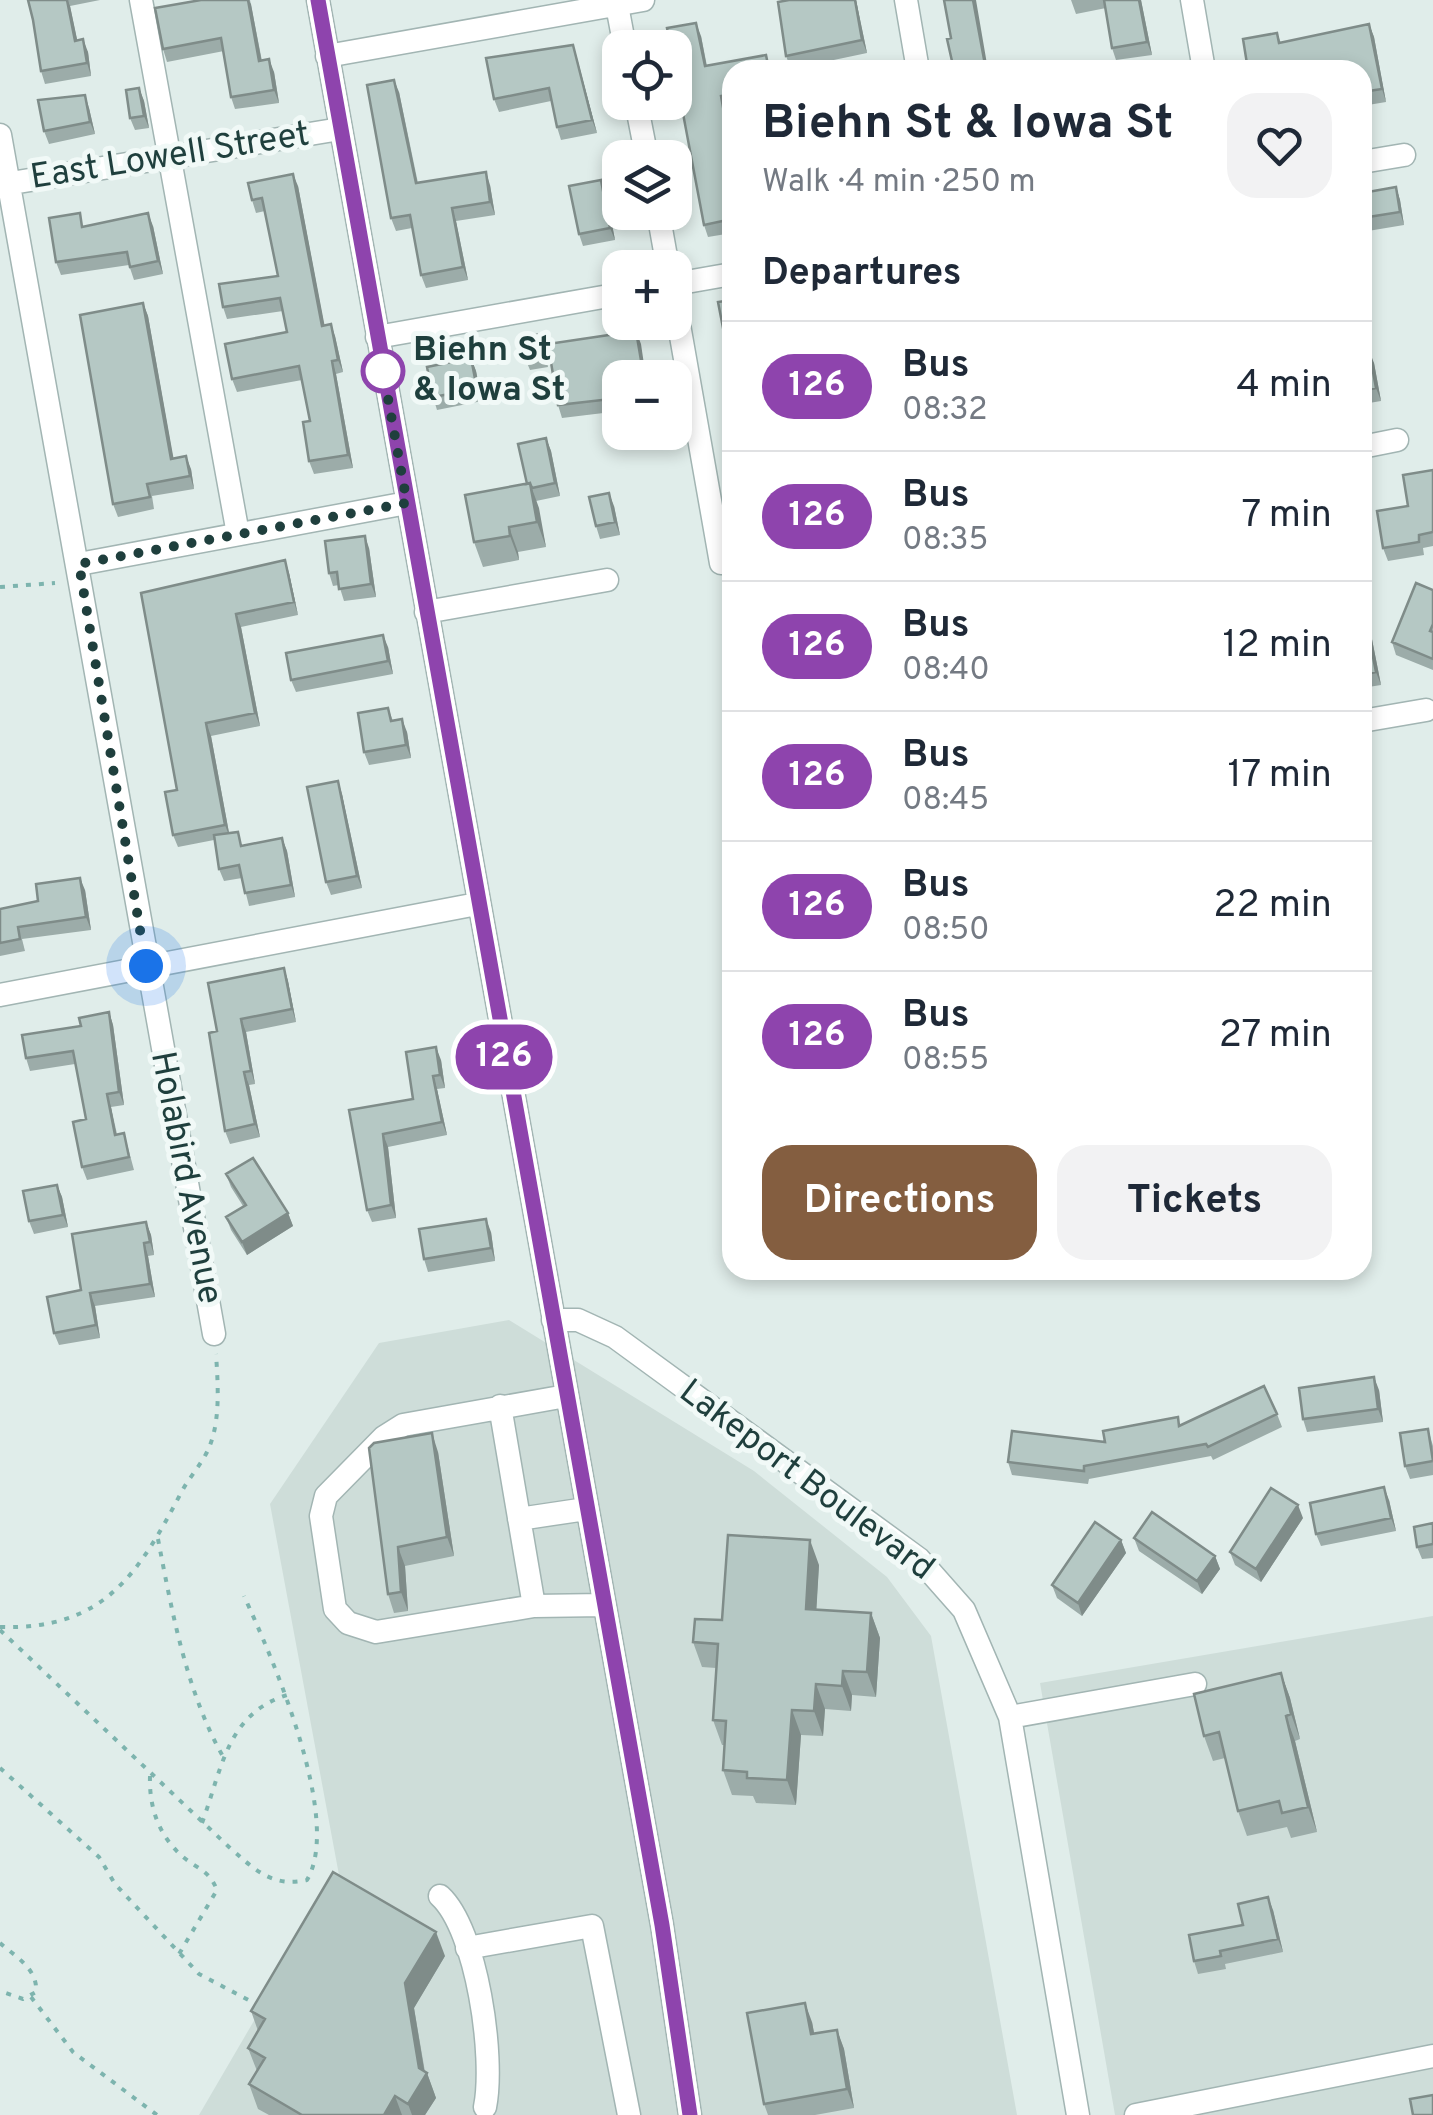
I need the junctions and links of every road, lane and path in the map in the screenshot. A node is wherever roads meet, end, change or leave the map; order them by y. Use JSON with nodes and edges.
{"nodes":[{"id":1,"x":141,"y":0,"type":"edge"},
{"id":2,"x":318,"y":0,"type":"edge"},
{"id":3,"x":643,"y":0,"type":"edge"},
{"id":4,"x":906,"y":0,"type":"edge"},
{"id":5,"x":1192,"y":0,"type":"edge"},
{"id":6,"x":616,"y":2,"type":"edge"},
{"id":7,"x":621,"y":30,"type":"edge"},
{"id":8,"x":328,"y":56,"type":"junction"},
{"id":9,"x":916,"y":60,"type":"edge"},
{"id":10,"x":1202,"y":60,"type":"edge"},
{"id":11,"x":340,"y":129,"type":"junction"},
{"id":12,"x":0,"y":134,"type":"edge"},
{"id":13,"x":1404,"y":155,"type":"dead end"},
{"id":14,"x":170,"y":159,"type":"junction"},
{"id":15,"x":1372,"y":160,"type":"edge"},
{"id":16,"x":4,"y":184,"type":"edge"},
{"id":17,"x":722,"y":276,"type":"edge"},
{"id":18,"x":692,"y":281,"type":"edge"},
{"id":19,"x":602,"y":297,"type":"edge"},
{"id":20,"x":378,"y":337,"type":"junction"},
{"id":21,"x":683,"y":340,"type":"edge"},
{"id":22,"x":1397,"y":440,"type":"dead end"},
{"id":23,"x":1372,"y":445,"type":"edge"},
{"id":24,"x":407,"y":503,"type":"junction"},
{"id":25,"x":238,"y":534,"type":"junction"},
{"id":26,"x":722,"y":537,"type":"edge"},
{"id":27,"x":80,"y":572,"type":"junction"},
{"id":28,"x":607,"y":580,"type":"dead end"},
{"id":29,"x":0,"y":588,"type":"edge"},
{"id":30,"x":426,"y":612,"type":"junction"},
{"id":31,"x":1426,"y":710,"type":"dead end"},
{"id":32,"x":1372,"y":719,"type":"edge"},
{"id":33,"x":477,"y":904,"type":"junction"},
{"id":34,"x":146,"y":966,"type":"junction"},
{"id":35,"x":0,"y":995,"type":"edge"},
{"id":36,"x":553,"y":1320,"type":"junction"},
{"id":37,"x":214,"y":1334,"type":"joint"},
{"id":38,"x":566,"y":1396,"type":"junction"},
{"id":39,"x":500,"y":1406,"type":"junction"},
{"id":40,"x":586,"y":1509,"type":"junction"},
{"id":41,"x":519,"y":1519,"type":"junction"},
{"id":42,"x":158,"y":1539,"type":"junction"},
{"id":43,"x":244,"y":1596,"type":"dead end"},
{"id":44,"x":604,"y":1605,"type":"junction"},
{"id":45,"x":534,"y":1606,"type":"junction"},
{"id":46,"x":0,"y":1629,"type":"edge"},
{"id":47,"x":1195,"y":1684,"type":"dead end"},
{"id":48,"x":294,"y":1693,"type":"dead end"},
{"id":49,"x":284,"y":1696,"type":"junction"},
{"id":50,"x":1010,"y":1717,"type":"junction"},
{"id":51,"x":225,"y":1760,"type":"junction"},
{"id":52,"x":0,"y":1768,"type":"edge"},
{"id":53,"x":150,"y":1773,"type":"junction"},
{"id":54,"x":202,"y":1823,"type":"junction"},
{"id":55,"x":440,"y":1896,"type":"dead end"},
{"id":56,"x":0,"y":1944,"type":"edge"},
{"id":57,"x":467,"y":1948,"type":"junction"},
{"id":58,"x":179,"y":1954,"type":"junction"},
{"id":59,"x":0,"y":1992,"type":"edge"},
{"id":60,"x":31,"y":1997,"type":"junction"},
{"id":61,"x":268,"y":2004,"type":"edge"},
{"id":62,"x":1433,"y":2056,"type":"edge"},
{"id":63,"x":485,"y":2107,"type":"dead end"},
{"id":64,"x":158,"y":2115,"type":"edge"},
{"id":65,"x":628,"y":2115,"type":"edge"},
{"id":66,"x":690,"y":2115,"type":"edge"},
{"id":67,"x":1078,"y":2115,"type":"edge"},
{"id":68,"x":1136,"y":2115,"type":"edge"}],
"edges":[{"from":1,"to":14,"type":"street"},
{"from":2,"to":8,"type":"street"},
{"from":3,"to":6,"type":"street"},
{"from":4,"to":9,"type":"street"},
{"from":5,"to":10,"type":"street"},
{"from":6,"to":7,"type":"street"},
{"from":6,"to":8,"type":"street"},
{"from":8,"to":11,"type":"street"},
{"from":11,"to":14,"type":"street","name":"East Lowell Street"},
{"from":11,"to":20,"type":"street"},
{"from":12,"to":16,"type":"street","name":"Holabird Avenue"},
{"from":13,"to":15,"type":"street"},
{"from":14,"to":16,"type":"street","name":"East Lowell Street"},
{"from":14,"to":25,"type":"street"},
{"from":16,"to":27,"type":"street","name":"Holabird Avenue"},
{"from":17,"to":18,"type":"street"},
{"from":19,"to":20,"type":"street"},
{"from":20,"to":24,"type":"street"},
{"from":21,"to":26,"type":"street"},
{"from":22,"to":23,"type":"street"},
{"from":24,"to":25,"type":"street"},
{"from":24,"to":30,"type":"street"},
{"from":25,"to":27,"type":"street"},
{"from":27,"to":29,"type":"path"},
{"from":27,"to":34,"type":"street","name":"Holabird Avenue"},
{"from":28,"to":30,"type":"street"},
{"from":30,"to":33,"type":"street"},
{"from":31,"to":32,"type":"street"},
{"from":33,"to":34,"type":"street"},
{"from":33,"to":36,"type":"street"},
{"from":34,"to":35,"type":"street"},
{"from":34,"to":37,"type":"street","name":"Holabird Avenue"},
{"from":36,"to":38,"type":"street"},
{"from":36,"to":50,"type":"street","name":"Lakeport Boulevard"},
{"from":37,"to":42,"type":"path"},
{"from":38,"to":39,"type":"street"},
{"from":38,"to":40,"type":"street"},
{"from":39,"to":41,"type":"street"},
{"from":39,"to":45,"type":"street"},
{"from":40,"to":41,"type":"street"},
{"from":40,"to":44,"type":"street"},
{"from":41,"to":45,"type":"street"},
{"from":42,"to":46,"type":"path"},
{"from":42,"to":51,"type":"path"},
{"from":43,"to":49,"type":"path"},
{"from":44,"to":45,"type":"street"},
{"from":44,"to":66,"type":"street"},
{"from":46,"to":53,"type":"path"},
{"from":47,"to":50,"type":"street"},
{"from":48,"to":49,"type":"path"},
{"from":49,"to":51,"type":"path"},
{"from":49,"to":54,"type":"path"},
{"from":50,"to":67,"type":"street","name":"Lakeport Boulevard"},
{"from":51,"to":54,"type":"path"},
{"from":52,"to":58,"type":"path"},
{"from":53,"to":54,"type":"path"},
{"from":53,"to":58,"type":"path"},
{"from":55,"to":57,"type":"street"},
{"from":56,"to":60,"type":"path"},
{"from":57,"to":63,"type":"street"},
{"from":57,"to":65,"type":"street"},
{"from":58,"to":61,"type":"path"},
{"from":59,"to":60,"type":"path"},
{"from":60,"to":64,"type":"path"},
{"from":62,"to":68,"type":"street"}]}
